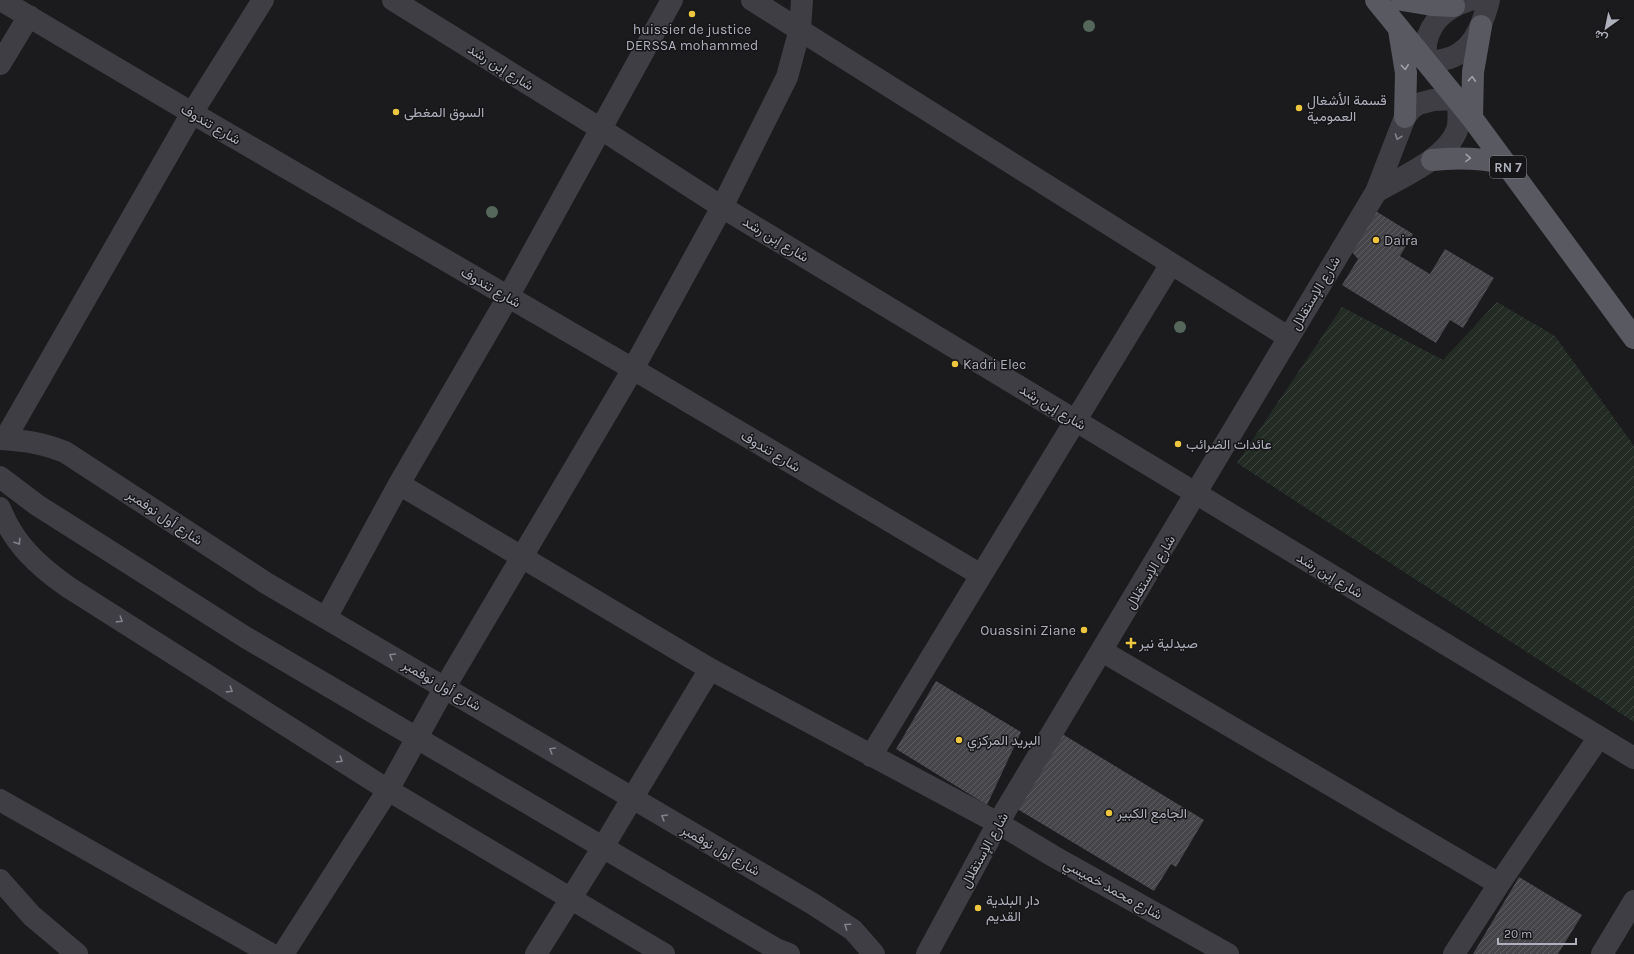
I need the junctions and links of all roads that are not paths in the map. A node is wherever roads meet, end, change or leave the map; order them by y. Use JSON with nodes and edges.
{"nodes":[{"id":1,"x":1,"y":0,"type":"edge"},
{"id":2,"x":263,"y":0,"type":"edge"},
{"id":3,"x":393,"y":0,"type":"edge"},
{"id":4,"x":672,"y":0,"type":"edge"},
{"id":5,"x":752,"y":0,"type":"edge"},
{"id":6,"x":802,"y":0,"type":"edge"},
{"id":7,"x":1376,"y":0,"type":"edge"},
{"id":8,"x":1402,"y":0,"type":"edge"},
{"id":9,"x":1489,"y":0,"type":"edge"},
{"id":10,"x":1462,"y":3,"type":"edge"},
{"id":11,"x":29,"y":16,"type":"junction"},
{"id":12,"x":1481,"y":26,"type":"junction"},
{"id":13,"x":800,"y":29,"type":"junction"},
{"id":14,"x":1399,"y":29,"type":"junction"},
{"id":15,"x":1426,"y":61,"type":"junction"},
{"id":16,"x":0,"y":64,"type":"edge"},
{"id":17,"x":1458,"y":99,"type":"junction"},
{"id":18,"x":192,"y":113,"type":"junction"},
{"id":19,"x":1405,"y":117,"type":"junction"},
{"id":20,"x":1472,"y":118,"type":"junction"},
{"id":21,"x":601,"y":129,"type":"junction"},
{"id":22,"x":1432,"y":160,"type":"junction"},
{"id":23,"x":1505,"y":163,"type":"junction"},
{"id":24,"x":1376,"y":192,"type":"junction"},
{"id":25,"x":722,"y":206,"type":"junction"},
{"id":26,"x":1171,"y":264,"type":"junction"},
{"id":27,"x":508,"y":297,"type":"junction"},
{"id":28,"x":1288,"y":337,"type":"junction"},
{"id":29,"x":1634,"y":338,"type":"edge"},
{"id":30,"x":633,"y":369,"type":"junction"},
{"id":31,"x":1075,"y":420,"type":"junction"},
{"id":32,"x":2,"y":439,"type":"edge"},
{"id":33,"x":0,"y":477,"type":"edge"},
{"id":34,"x":399,"y":484,"type":"junction"},
{"id":35,"x":0,"y":494,"type":"edge"},
{"id":36,"x":1197,"y":494,"type":"junction"},
{"id":37,"x":37,"y":505,"type":"junction"},
{"id":38,"x":0,"y":508,"type":"edge"},
{"id":39,"x":522,"y":558,"type":"junction"},
{"id":40,"x":981,"y":575,"type":"junction"},
{"id":41,"x":326,"y":618,"type":"junction"},
{"id":42,"x":1102,"y":652,"type":"junction"},
{"id":43,"x":710,"y":669,"type":"junction"},
{"id":44,"x":445,"y":687,"type":"junction"},
{"id":45,"x":1599,"y":737,"type":"junction"},
{"id":46,"x":416,"y":738,"type":"junction"},
{"id":47,"x":871,"y":756,"type":"junction"},
{"id":48,"x":1634,"y":758,"type":"edge"},
{"id":49,"x":388,"y":790,"type":"junction"},
{"id":50,"x":631,"y":798,"type":"junction"},
{"id":51,"x":0,"y":800,"type":"edge"},
{"id":52,"x":998,"y":823,"type":"junction"},
{"id":53,"x":603,"y":847,"type":"junction"},
{"id":54,"x":0,"y":880,"type":"edge"},
{"id":55,"x":1499,"y":884,"type":"junction"},
{"id":56,"x":570,"y":898,"type":"junction"},
{"id":57,"x":1634,"y":901,"type":"edge"},
{"id":58,"x":782,"y":952,"type":"edge"},
{"id":59,"x":1606,"y":953,"type":"edge"},
{"id":60,"x":77,"y":954,"type":"edge"},
{"id":61,"x":271,"y":954,"type":"edge"},
{"id":62,"x":283,"y":954,"type":"edge"},
{"id":63,"x":536,"y":954,"type":"edge"},
{"id":64,"x":664,"y":954,"type":"edge"},
{"id":65,"x":874,"y":954,"type":"edge"},
{"id":66,"x":927,"y":954,"type":"edge"},
{"id":67,"x":1228,"y":954,"type":"edge"},
{"id":68,"x":1454,"y":954,"type":"edge"}],
"edges":[{"from":1,"to":11,"type":"street","name":"شارع تندوف"},
{"from":2,"to":18,"type":"street"},
{"from":3,"to":21,"type":"street","name":"شارع إبن رشد"},
{"from":4,"to":21,"type":"street"},
{"from":5,"to":13,"type":"street"},
{"from":6,"to":13,"type":"street"},
{"from":7,"to":14,"type":"main road","number":"RN 7"},
{"from":8,"to":10,"type":"main road"},
{"from":9,"to":12,"type":"street"},
{"from":10,"to":15,"type":"street"},
{"from":11,"to":16,"type":"street"},
{"from":11,"to":18,"type":"street","name":"شارع تندوف"},
{"from":12,"to":15,"type":"street"},
{"from":20,"to":12,"type":"main road","one_way":true},
{"from":13,"to":25,"type":"street"},
{"from":13,"to":26,"type":"street"},
{"from":14,"to":15,"type":"main road","number":"RN 7"},
{"from":14,"to":19,"type":"main road","one_way":true},
{"from":15,"to":17,"type":"main road","number":"RN 7"},
{"from":17,"to":19,"type":"street"},
{"from":17,"to":20,"type":"main road","number":"RN 7"},
{"from":17,"to":22,"type":"street"},
{"from":18,"to":27,"type":"street","name":"شارع تندوف"},
{"from":18,"to":32,"type":"street"},
{"from":19,"to":24,"type":"street","name":"شارع الإستقلال","one_way":true},
{"from":20,"to":23,"type":"main road","number":"RN 7"},
{"from":21,"to":25,"type":"street","name":"شارع إبن رشد"},
{"from":21,"to":27,"type":"street"},
{"from":22,"to":23,"type":"main road","one_way":true},
{"from":22,"to":24,"type":"street"},
{"from":23,"to":29,"type":"main road","number":"RN 7"},
{"from":24,"to":28,"type":"street","name":"شارع الإستقلال"},
{"from":25,"to":30,"type":"street"},
{"from":25,"to":31,"type":"street","name":"شارع إبن رشد"},
{"from":26,"to":28,"type":"street"},
{"from":26,"to":31,"type":"street"},
{"from":27,"to":30,"type":"street","name":"شارع تندوف"},
{"from":27,"to":34,"type":"street"},
{"from":28,"to":36,"type":"street","name":"شارع الإستقلال"},
{"from":30,"to":39,"type":"street"},
{"from":30,"to":40,"type":"street","name":"شارع تندوف"},
{"from":31,"to":36,"type":"street","name":"شارع إبن رشد"},
{"from":31,"to":40,"type":"street"},
{"from":32,"to":41,"type":"street","name":"شارع أول نوفمبر"},
{"from":33,"to":37,"type":"street"},
{"from":34,"to":39,"type":"street","name":"شارع محمد خميسي"},
{"from":34,"to":41,"type":"street"},
{"from":35,"to":37,"type":"street"},
{"from":36,"to":42,"type":"street","name":"شارع الإستقلال"},
{"from":36,"to":45,"type":"street","name":"شارع إبن رشد"},
{"from":37,"to":46,"type":"street"},
{"from":38,"to":49,"type":"street","one_way":true},
{"from":39,"to":43,"type":"street","name":"شارع محمد خميسي"},
{"from":39,"to":44,"type":"street"},
{"from":40,"to":47,"type":"street"},
{"from":44,"to":41,"type":"street","name":"شارع أول نوفمبر","one_way":true},
{"from":42,"to":52,"type":"street","name":"شارع الإستقلال"},
{"from":42,"to":55,"type":"street"},
{"from":43,"to":47,"type":"street","name":"شارع محمد خميسي"},
{"from":43,"to":50,"type":"street"},
{"from":44,"to":46,"type":"street"},
{"from":50,"to":44,"type":"street","name":"شارع أول نوفمبر","one_way":true},
{"from":45,"to":48,"type":"street","name":"شارع إبن رشد"},
{"from":45,"to":55,"type":"street"},
{"from":46,"to":49,"type":"street"},
{"from":46,"to":53,"type":"street"},
{"from":47,"to":52,"type":"street","name":"شارع محمد خميسي"},
{"from":49,"to":56,"type":"street"},
{"from":49,"to":62,"type":"street"},
{"from":50,"to":53,"type":"street"},
{"from":65,"to":50,"type":"street","name":"شارع أول نوفمبر","one_way":true},
{"from":51,"to":61,"type":"street"},
{"from":52,"to":66,"type":"street","name":"شارع الإستقلال"},
{"from":52,"to":67,"type":"street","name":"شارع محمد خميسي"},
{"from":53,"to":56,"type":"street"},
{"from":53,"to":58,"type":"street"},
{"from":54,"to":60,"type":"street"},
{"from":55,"to":68,"type":"street"},
{"from":56,"to":63,"type":"street"},
{"from":56,"to":64,"type":"street"},
{"from":57,"to":59,"type":"street"}]}
